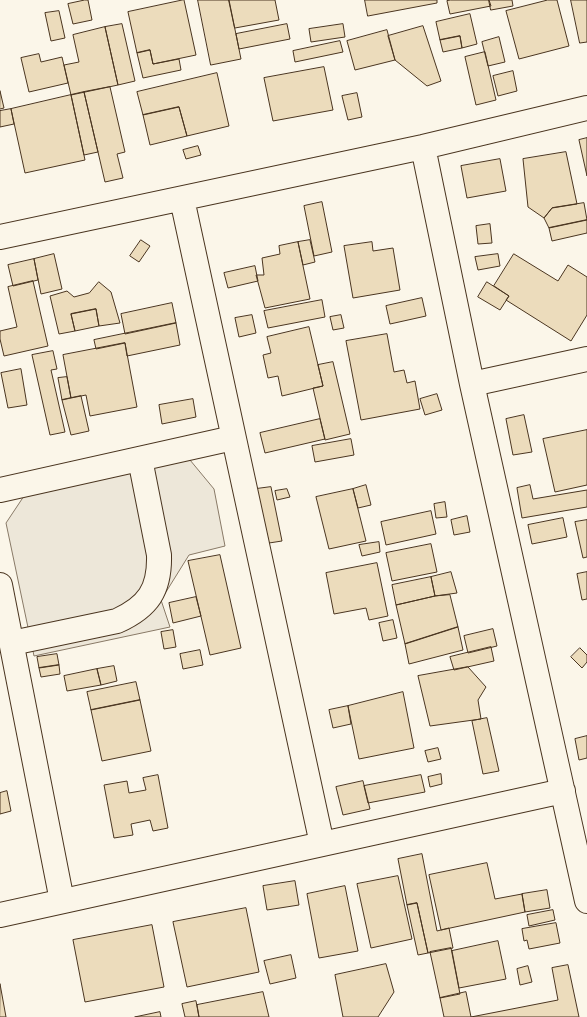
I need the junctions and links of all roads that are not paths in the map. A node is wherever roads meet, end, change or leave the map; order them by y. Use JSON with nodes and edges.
{"nodes":[{"id":1,"x":587,"y":108,"type":"edge"},
{"id":2,"x":423,"y":147,"type":"junction"},
{"id":3,"x":182,"y":199,"type":"junction"},
{"id":4,"x":0,"y":237,"type":"edge"},
{"id":5,"x":587,"y":359,"type":"edge"},
{"id":6,"x":472,"y":384,"type":"junction"},
{"id":7,"x":234,"y":438,"type":"junction"},
{"id":8,"x":140,"y":460,"type":"junction"},
{"id":9,"x":0,"y":490,"type":"edge"},
{"id":10,"x":0,"y":585,"type":"edge"},
{"id":11,"x":12,"y":643,"type":"junction"},
{"id":12,"x":563,"y":790,"type":"junction"},
{"id":13,"x":322,"y":844,"type":"junction"},
{"id":14,"x":62,"y":901,"type":"junction"},
{"id":15,"x":587,"y":901,"type":"edge"},
{"id":16,"x":0,"y":915,"type":"edge"}],
"edges":[{"from":1,"to":2,"type":"street"},
{"from":2,"to":3,"type":"street"},
{"from":2,"to":6,"type":"street"},
{"from":3,"to":4,"type":"street"},
{"from":3,"to":7,"type":"street"},
{"from":5,"to":6,"type":"street"},
{"from":6,"to":12,"type":"street"},
{"from":7,"to":8,"type":"street"},
{"from":7,"to":13,"type":"street"},
{"from":8,"to":9,"type":"street"},
{"from":8,"to":11,"type":"street"},
{"from":10,"to":11,"type":"street"},
{"from":11,"to":14,"type":"street"},
{"from":12,"to":13,"type":"street"},
{"from":12,"to":15,"type":"street"},
{"from":13,"to":14,"type":"street"},
{"from":14,"to":16,"type":"street"}]}
